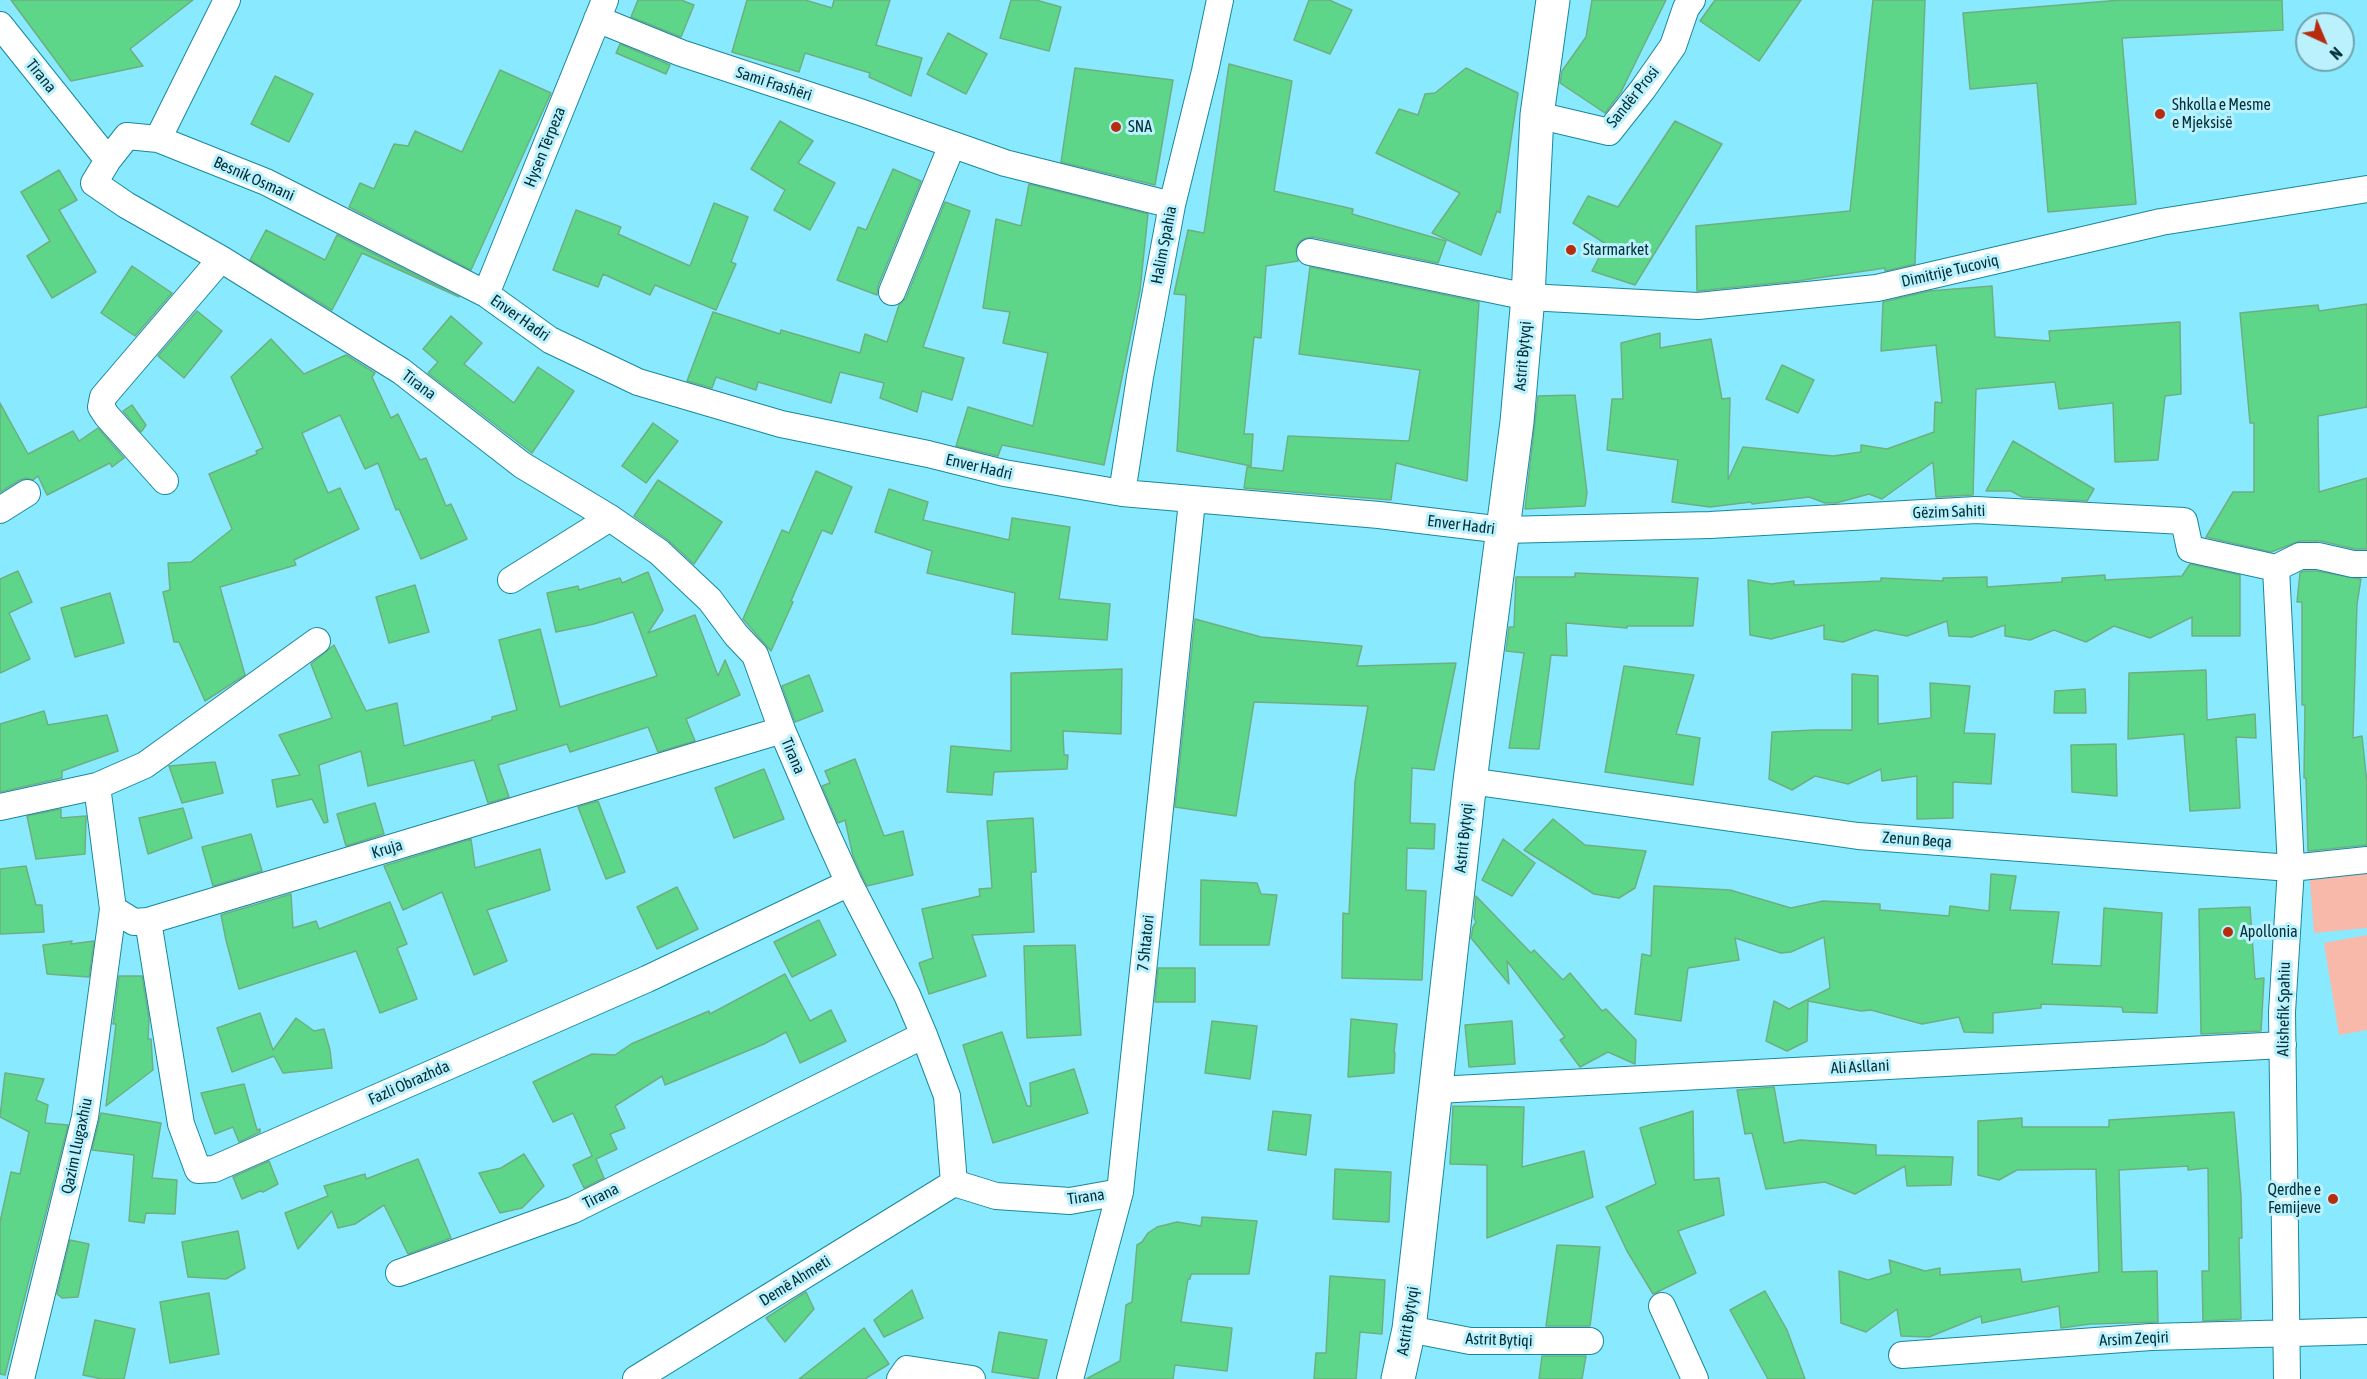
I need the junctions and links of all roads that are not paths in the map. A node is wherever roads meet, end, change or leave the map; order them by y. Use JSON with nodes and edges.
{"nodes":[{"id":1,"x":227,"y":0,"type":"edge"},
{"id":2,"x":1220,"y":0,"type":"edge"},
{"id":3,"x":1552,"y":0,"type":"edge"},
{"id":4,"x":1692,"y":0,"type":"edge"},
{"id":5,"x":601,"y":9,"type":"edge"},
{"id":6,"x":0,"y":25,"type":"edge"},
{"id":7,"x":1537,"y":115,"type":"junction"},
{"id":8,"x":158,"y":139,"type":"junction"},
{"id":9,"x":952,"y":145,"type":"junction"},
{"id":10,"x":108,"y":160,"type":"junction"},
{"id":11,"x":2367,"y":189,"type":"edge"},
{"id":12,"x":1172,"y":205,"type":"junction"},
{"id":13,"x":1310,"y":252,"type":"dead end"},
{"id":14,"x":221,"y":259,"type":"junction"},
{"id":15,"x":892,"y":292,"type":"dead end"},
{"id":16,"x":486,"y":294,"type":"junction"},
{"id":17,"x":1528,"y":297,"type":"junction"},
{"id":18,"x":165,"y":481,"type":"dead end"},
{"id":19,"x":1122,"y":493,"type":"junction"},
{"id":20,"x":27,"y":494,"type":"dead end"},
{"id":21,"x":1192,"y":501,"type":"junction"},
{"id":22,"x":0,"y":510,"type":"edge"},
{"id":23,"x":610,"y":518,"type":"junction"},
{"id":24,"x":1503,"y":530,"type":"junction"},
{"id":25,"x":2367,"y":564,"type":"edge"},
{"id":26,"x":2276,"y":568,"type":"junction"},
{"id":27,"x":511,"y":580,"type":"dead end"},
{"id":28,"x":317,"y":641,"type":"dead end"},
{"id":29,"x":782,"y":730,"type":"junction"},
{"id":30,"x":1470,"y":781,"type":"junction"},
{"id":31,"x":97,"y":786,"type":"junction"},
{"id":32,"x":0,"y":807,"type":"edge"},
{"id":33,"x":2367,"y":860,"type":"edge"},
{"id":34,"x":2291,"y":868,"type":"junction"},
{"id":35,"x":849,"y":883,"type":"junction"},
{"id":36,"x":113,"y":909,"type":"junction"},
{"id":37,"x":148,"y":921,"type":"junction"},
{"id":38,"x":924,"y":1035,"type":"junction"},
{"id":39,"x":2283,"y":1045,"type":"junction"},
{"id":40,"x":1437,"y":1090,"type":"junction"},
{"id":41,"x":954,"y":1183,"type":"junction"},
{"id":42,"x":1120,"y":1192,"type":"junction"},
{"id":43,"x":399,"y":1274,"type":"dead end"},
{"id":44,"x":1662,"y":1306,"type":"dead end"},
{"id":45,"x":1409,"y":1329,"type":"junction"},
{"id":46,"x":2367,"y":1331,"type":"edge"},
{"id":47,"x":2286,"y":1332,"type":"junction"},
{"id":48,"x":1590,"y":1341,"type":"dead end"},
{"id":49,"x":1902,"y":1355,"type":"dead end"},
{"id":50,"x":21,"y":1379,"type":"edge"},
{"id":51,"x":636,"y":1379,"type":"edge"},
{"id":52,"x":900,"y":1379,"type":"edge"},
{"id":53,"x":972,"y":1379,"type":"edge"},
{"id":54,"x":1070,"y":1379,"type":"edge"},
{"id":55,"x":1398,"y":1379,"type":"edge"},
{"id":56,"x":1695,"y":1379,"type":"edge"},
{"id":57,"x":2287,"y":1379,"type":"edge"}],
"edges":[{"from":1,"to":8,"type":"street"},
{"from":2,"to":12,"type":"street","name":"Halim Spahia"},
{"from":3,"to":7,"type":"street","name":"Astrit Bytyqi"},
{"from":4,"to":7,"type":"street","name":"Sandër Prosi"},
{"from":5,"to":9,"type":"street","name":"Sami Frashëri"},
{"from":5,"to":16,"type":"street","name":"Hysen Tërpeza"},
{"from":6,"to":10,"type":"street","name":"Tirana"},
{"from":7,"to":17,"type":"street","name":"Astrit Bytyqi"},
{"from":8,"to":10,"type":"street","name":"Besnik Osmani"},
{"from":8,"to":16,"type":"street","name":"Besnik Osmani"},
{"from":9,"to":12,"type":"street","name":"Sami Frashëri"},
{"from":9,"to":15,"type":"street"},
{"from":10,"to":14,"type":"street","name":"Tirana"},
{"from":11,"to":17,"type":"street","name":"Dimitrije Tucoviq"},
{"from":12,"to":19,"type":"street","name":"Halim Spahia"},
{"from":13,"to":17,"type":"street","name":"Astrit Bytyqi"},
{"from":14,"to":18,"type":"street"},
{"from":14,"to":23,"type":"street","name":"Tirana"},
{"from":16,"to":19,"type":"street","name":"Enver Hadri"},
{"from":17,"to":24,"type":"street","name":"Astrit Bytyqi"},
{"from":19,"to":21,"type":"street","name":"Enver Hadri"},
{"from":20,"to":22,"type":"street"},
{"from":21,"to":24,"type":"street","name":"Enver Hadri"},
{"from":21,"to":42,"type":"street","name":"7 Shtatori"},
{"from":23,"to":27,"type":"street"},
{"from":23,"to":29,"type":"street","name":"Tirana"},
{"from":24,"to":26,"type":"street","name":"Gëzim Sahiti"},
{"from":24,"to":30,"type":"street","name":"Astrit Bytyqi"},
{"from":25,"to":26,"type":"street"},
{"from":26,"to":34,"type":"street","name":"Alishefik Spahiu"},
{"from":28,"to":31,"type":"street"},
{"from":29,"to":35,"type":"street","name":"Tirana"},
{"from":29,"to":37,"type":"street","name":"Kruja"},
{"from":30,"to":34,"type":"street","name":"Zenun Beqa"},
{"from":30,"to":40,"type":"street","name":"Astrit Bytyqi"},
{"from":31,"to":32,"type":"street"},
{"from":31,"to":36,"type":"street"},
{"from":33,"to":34,"type":"street","name":"Zenun Beqa"},
{"from":34,"to":39,"type":"street","name":"Alishefik Spahiu"},
{"from":35,"to":37,"type":"street","name":"Fazli Obrazhda"},
{"from":35,"to":38,"type":"street","name":"Tirana"},
{"from":36,"to":37,"type":"street"},
{"from":36,"to":50,"type":"street","name":"Qazim Llugaxhiu"},
{"from":38,"to":41,"type":"street","name":"Tirana"},
{"from":38,"to":43,"type":"street","name":"Tirana"},
{"from":39,"to":40,"type":"street","name":"Ali Asllani"},
{"from":39,"to":47,"type":"street","name":"Alishefik Spahiu"},
{"from":40,"to":45,"type":"street","name":"Astrit Bytyqi"},
{"from":41,"to":42,"type":"street","name":"Tirana"},
{"from":41,"to":51,"type":"street","name":"Demë Ahmeti"},
{"from":42,"to":54,"type":"street","name":"7 Shtatori"},
{"from":44,"to":56,"type":"street"},
{"from":45,"to":48,"type":"street","name":"Astrit Bytiqi"},
{"from":45,"to":55,"type":"street","name":"Astrit Bytyqi"},
{"from":46,"to":47,"type":"street","name":"Arsim Zeqiri"},
{"from":47,"to":49,"type":"street","name":"Arsim Zeqiri"},
{"from":47,"to":57,"type":"street","name":"Alishefik Spahiu"},
{"from":52,"to":53,"type":"street"}]}
